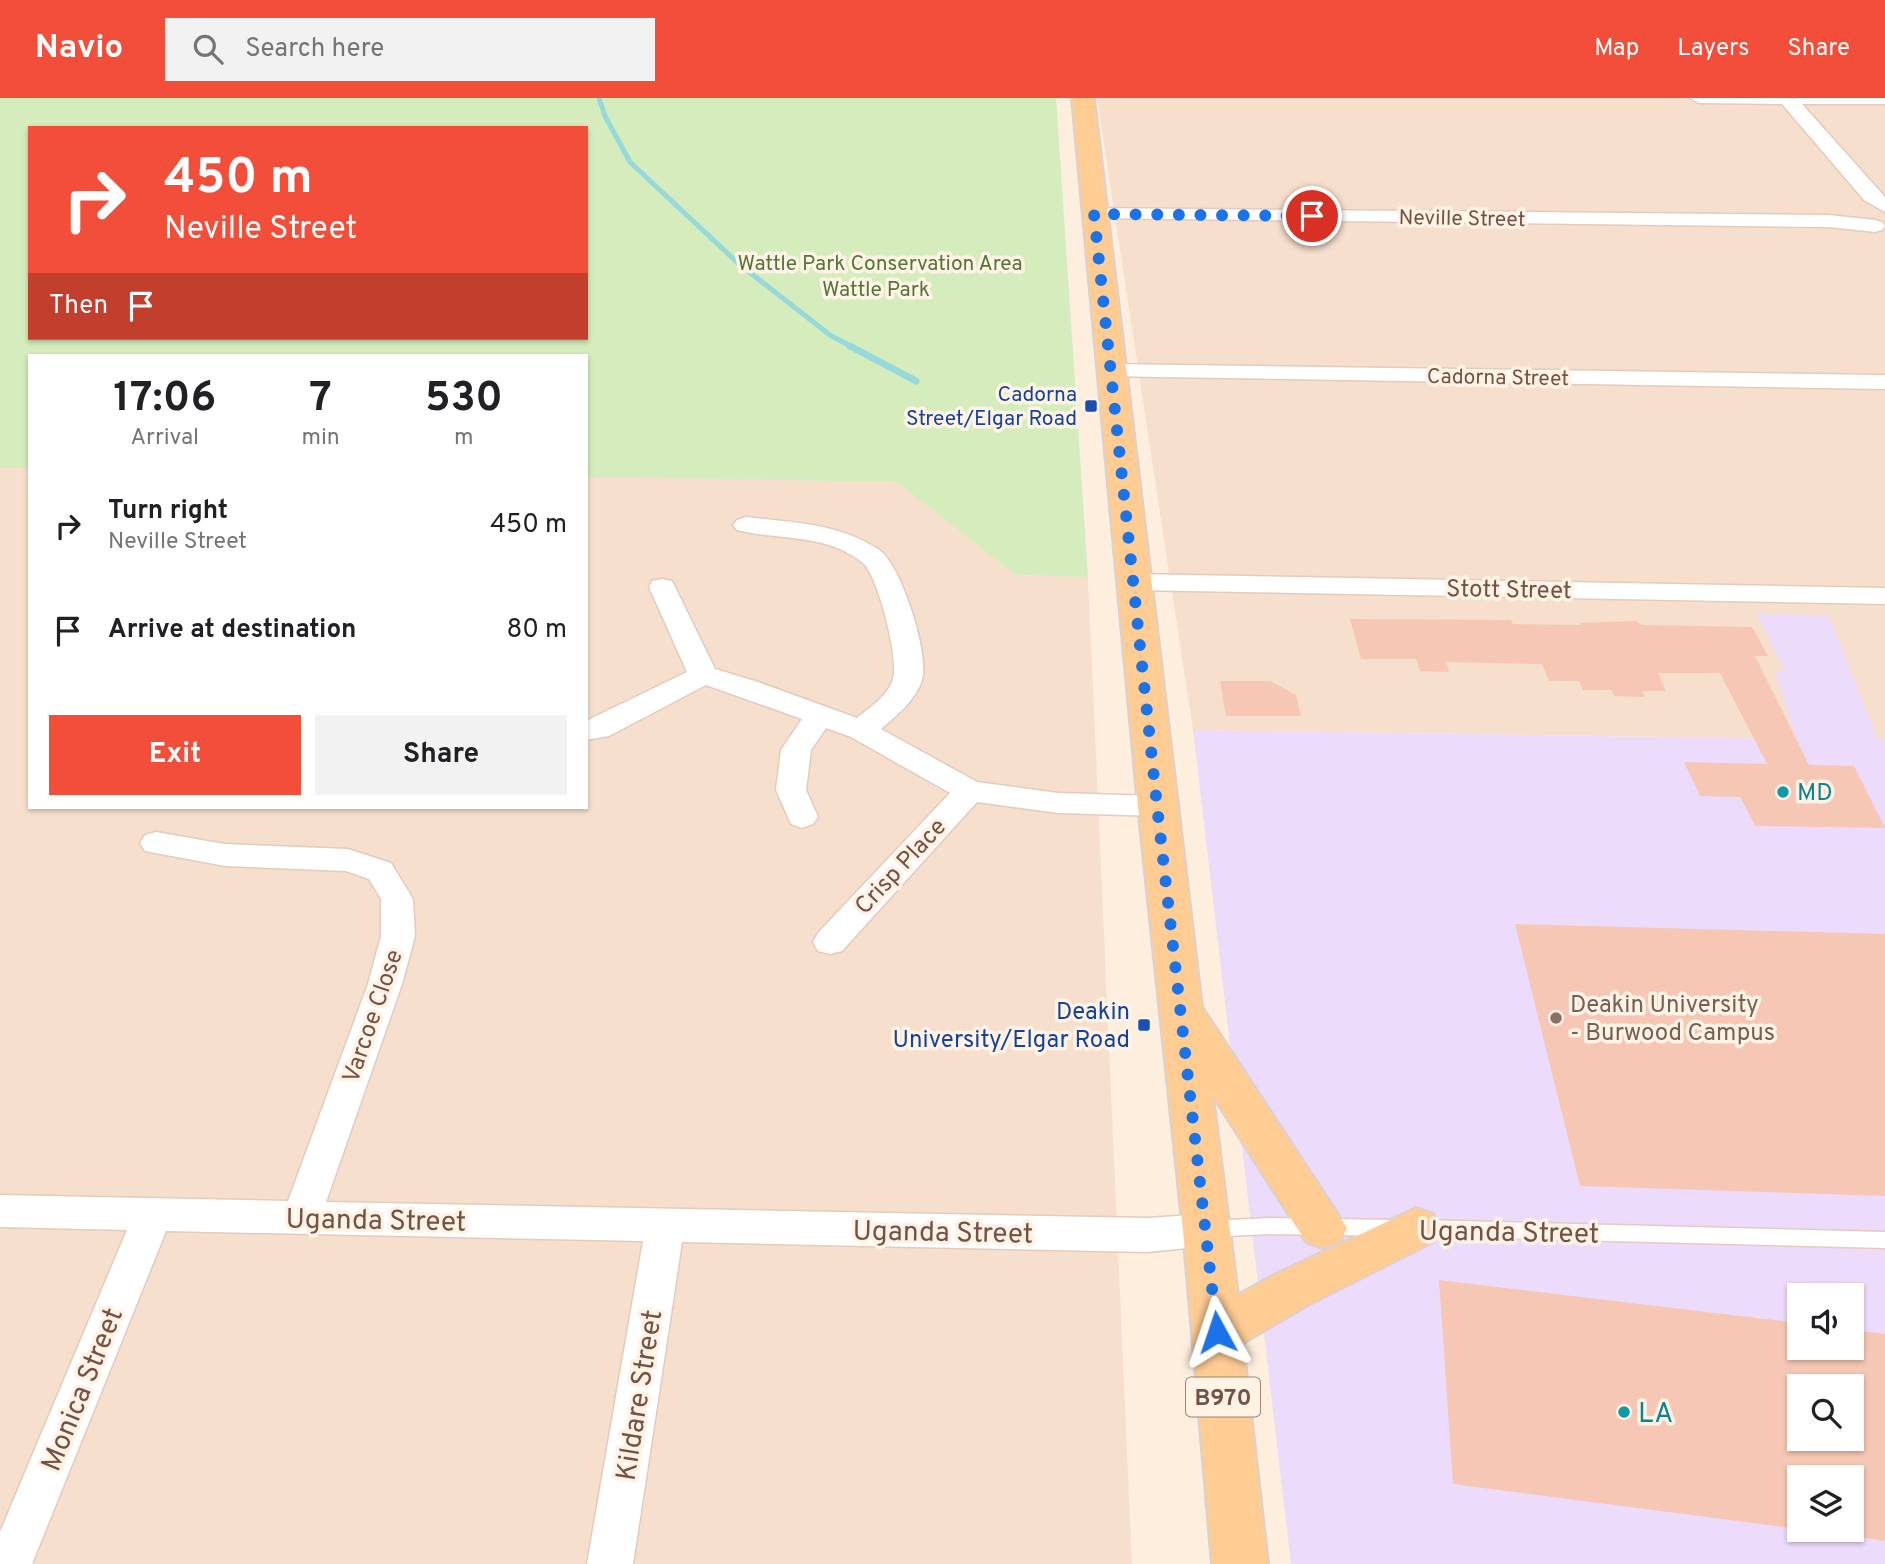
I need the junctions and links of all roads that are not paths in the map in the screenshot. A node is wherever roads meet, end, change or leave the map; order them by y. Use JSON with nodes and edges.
{"nodes":[{"id":1,"x":1083,"y":98,"type":"edge"},
{"id":2,"x":1699,"y":98,"type":"edge"},
{"id":3,"x":1788,"y":98,"type":"edge"},
{"id":4,"x":1885,"y":99,"type":"edge"},
{"id":5,"x":1094,"y":214,"type":"junction"},
{"id":6,"x":1878,"y":214,"type":"edge"},
{"id":7,"x":1112,"y":371,"type":"junction"},
{"id":8,"x":1885,"y":383,"type":"edge"},
{"id":9,"x":746,"y":525,"type":"dead end"},
{"id":10,"x":1133,"y":582,"type":"junction"},
{"id":11,"x":662,"y":587,"type":"dead end"},
{"id":12,"x":1885,"y":596,"type":"edge"},
{"id":13,"x":703,"y":675,"type":"junction"},
{"id":14,"x":820,"y":715,"type":"junction"},
{"id":15,"x":588,"y":730,"type":"edge"},
{"id":16,"x":861,"y":730,"type":"junction"},
{"id":17,"x":970,"y":791,"type":"junction"},
{"id":18,"x":1157,"y":806,"type":"junction"},
{"id":19,"x":802,"y":817,"type":"dead end"},
{"id":20,"x":156,"y":843,"type":"dead end"},
{"id":21,"x":830,"y":942,"type":"dead end"},
{"id":22,"x":1181,"y":1010,"type":"junction"},
{"id":23,"x":0,"y":1211,"type":"edge"},
{"id":24,"x":153,"y":1215,"type":"junction"},
{"id":25,"x":300,"y":1218,"type":"junction"},
{"id":26,"x":665,"y":1226,"type":"junction"},
{"id":27,"x":1323,"y":1228,"type":"junction"},
{"id":28,"x":1416,"y":1228,"type":"junction"},
{"id":29,"x":1207,"y":1230,"type":"junction"},
{"id":30,"x":1885,"y":1240,"type":"edge"},
{"id":31,"x":1217,"y":1332,"type":"junction"},
{"id":32,"x":9,"y":1564,"type":"edge"},
{"id":33,"x":610,"y":1564,"type":"edge"},
{"id":34,"x":1240,"y":1564,"type":"edge"}],
"edges":[{"from":1,"to":5,"type":"main road","number":"B970"},
{"from":2,"to":3,"type":"street"},
{"from":3,"to":4,"type":"street"},
{"from":3,"to":6,"type":"street"},
{"from":5,"to":6,"type":"street","name":"Neville Street"},
{"from":5,"to":7,"type":"main road","number":"B970"},
{"from":7,"to":8,"type":"street","name":"Cadorna Street"},
{"from":7,"to":10,"type":"main road","number":"B970"},
{"from":9,"to":16,"type":"street"},
{"from":10,"to":12,"type":"street","name":"Stott Street"},
{"from":10,"to":18,"type":"main road","number":"B970"},
{"from":11,"to":13,"type":"street"},
{"from":13,"to":14,"type":"street"},
{"from":13,"to":15,"type":"street"},
{"from":14,"to":16,"type":"street"},
{"from":14,"to":19,"type":"street"},
{"from":16,"to":17,"type":"street"},
{"from":17,"to":18,"type":"street"},
{"from":17,"to":21,"type":"street","name":"Crisp Place"},
{"from":18,"to":22,"type":"main road","number":"B970"},
{"from":20,"to":25,"type":"street","name":"Varcoe Close"},
{"from":22,"to":27,"type":"main road"},
{"from":22,"to":29,"type":"main road","number":"B970"},
{"from":23,"to":24,"type":"street","name":"Uganda Street"},
{"from":24,"to":25,"type":"street","name":"Uganda Street"},
{"from":24,"to":32,"type":"street","name":"Monica Street"},
{"from":25,"to":26,"type":"street","name":"Uganda Street"},
{"from":26,"to":29,"type":"street","name":"Uganda Street"},
{"from":26,"to":33,"type":"street","name":"Kildare Street"},
{"from":27,"to":28,"type":"lane","name":"Uganda Street"},
{"from":27,"to":29,"type":"lane","name":"Uganda Street"},
{"from":28,"to":30,"type":"lane","name":"Uganda Street"},
{"from":28,"to":31,"type":"main road"},
{"from":29,"to":31,"type":"main road","number":"B970"},
{"from":31,"to":34,"type":"main road","number":"B970"}]}
